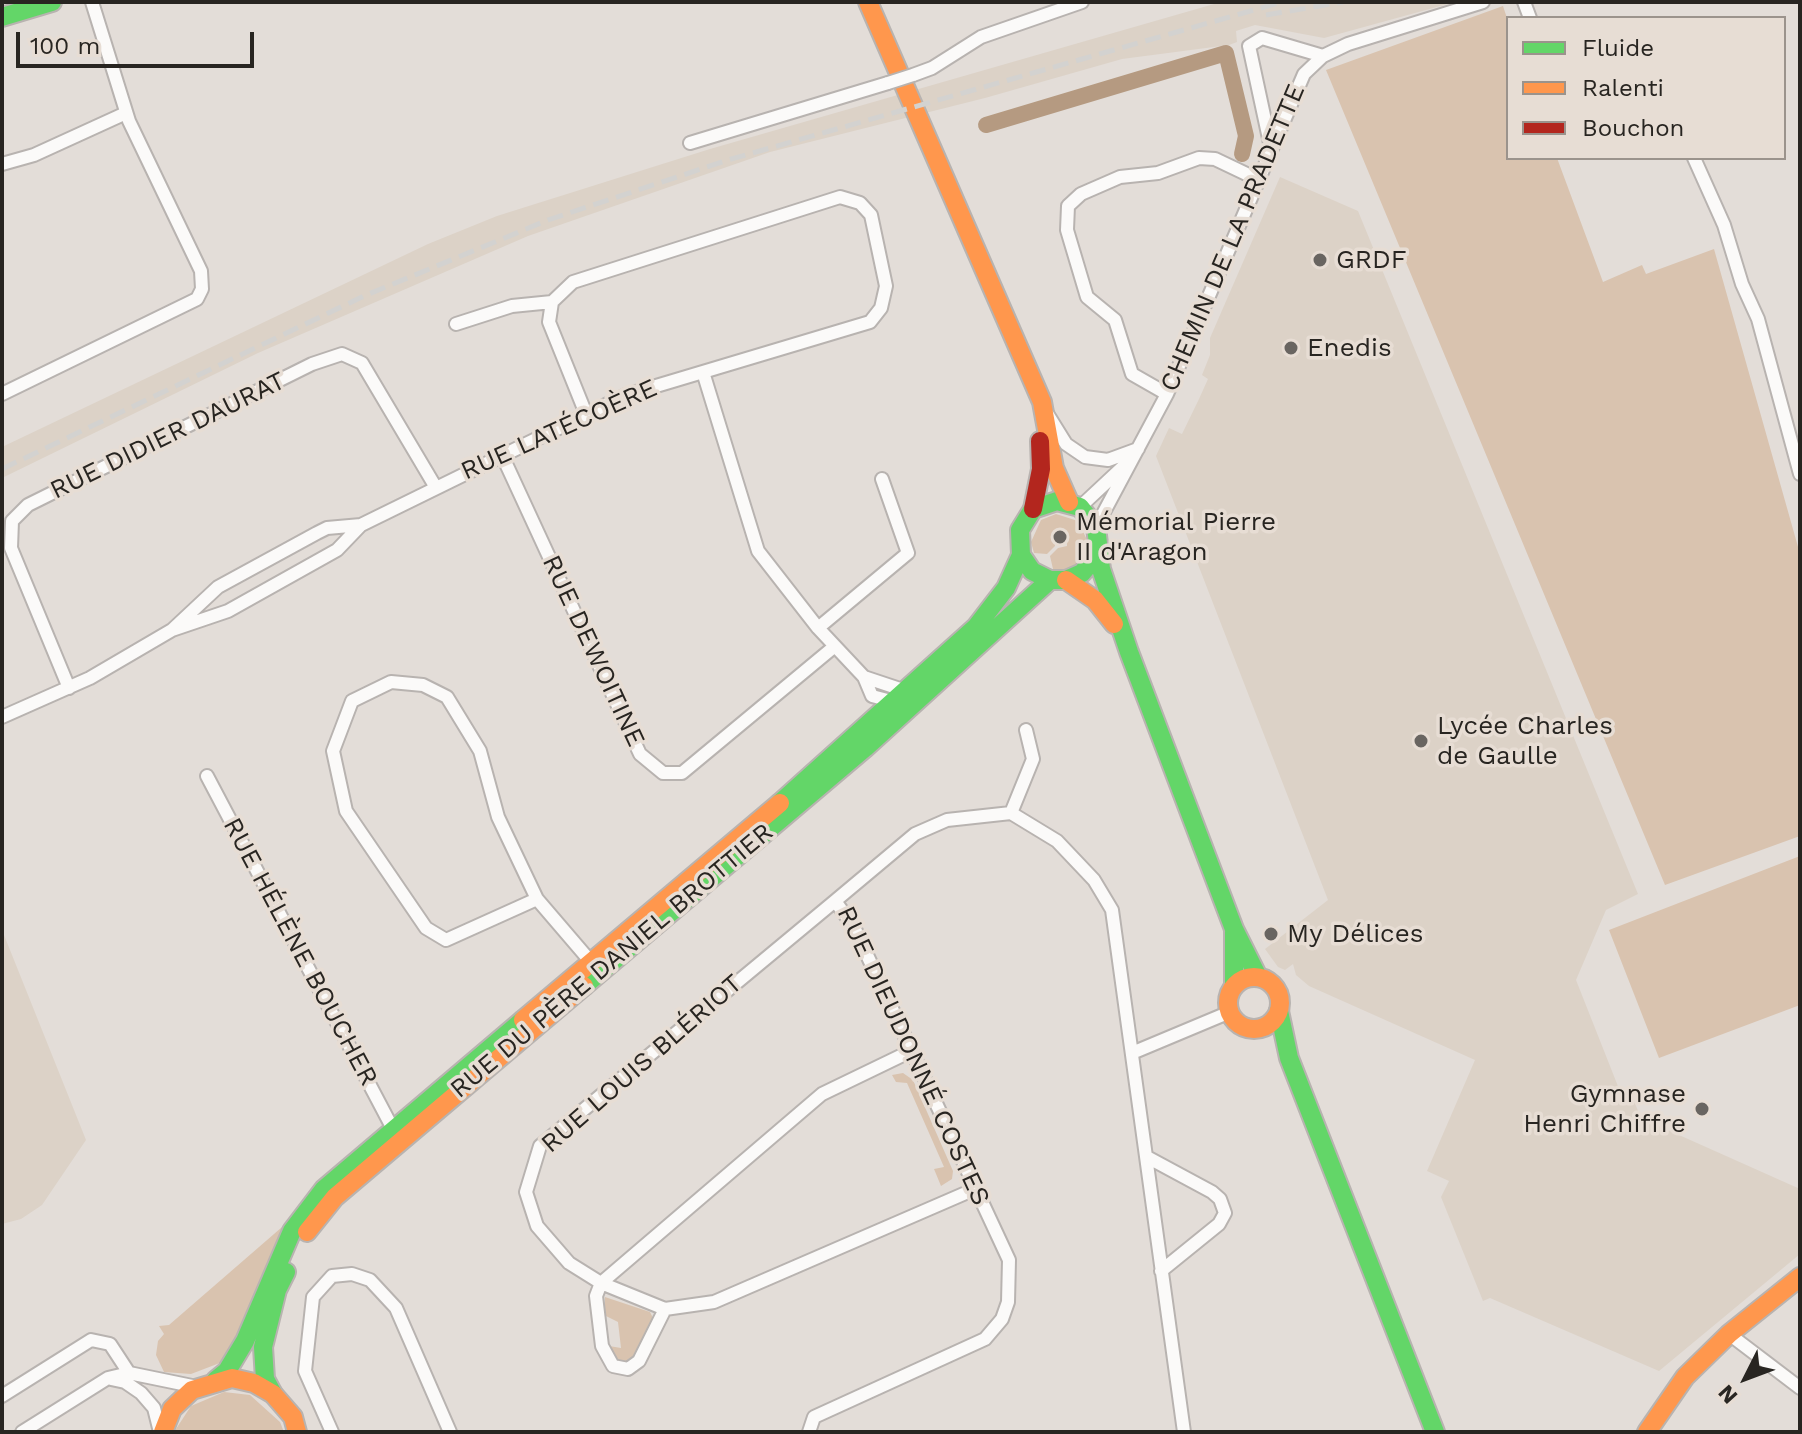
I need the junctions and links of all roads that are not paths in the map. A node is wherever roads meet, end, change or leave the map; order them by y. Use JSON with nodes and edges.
{"nodes":[{"id":1,"x":52,"y":2,"type":"edge"},
{"id":2,"x":92,"y":2,"type":"edge"},
{"id":3,"x":868,"y":2,"type":"edge"},
{"id":4,"x":1082,"y":2,"type":"edge"},
{"id":5,"x":1483,"y":2,"type":"edge"},
{"id":6,"x":2,"y":17,"type":"edge"},
{"id":7,"x":1323,"y":56,"type":"junction"},
{"id":8,"x":126,"y":113,"type":"junction"},
{"id":9,"x":690,"y":143,"type":"dead end"},
{"id":10,"x":1271,"y":149,"type":"junction"},
{"id":11,"x":1695,"y":160,"type":"edge"},
{"id":12,"x":2,"y":164,"type":"edge"},
{"id":13,"x":1259,"y":180,"type":"junction"},
{"id":14,"x":552,"y":302,"type":"junction"},
{"id":15,"x":456,"y":324,"type":"dead end"},
{"id":16,"x":1027,"y":371,"type":"junction"},
{"id":17,"x":703,"y":372,"type":"junction"},
{"id":18,"x":2,"y":394,"type":"edge"},
{"id":19,"x":1167,"y":394,"type":"junction"},
{"id":20,"x":1042,"y":402,"type":"junction"},
{"id":21,"x":586,"y":414,"type":"junction"},
{"id":22,"x":1138,"y":449,"type":"junction"},
{"id":23,"x":502,"y":455,"type":"junction"},
{"id":24,"x":1800,"y":474,"type":"edge"},
{"id":25,"x":882,"y":479,"type":"dead end"},
{"id":26,"x":435,"y":486,"type":"junction"},
{"id":27,"x":1074,"y":505,"type":"junction"},
{"id":28,"x":1033,"y":509,"type":"junction"},
{"id":29,"x":361,"y":525,"type":"junction"},
{"id":30,"x":1096,"y":527,"type":"junction"},
{"id":31,"x":1021,"y":555,"type":"junction"},
{"id":32,"x":1097,"y":555,"type":"junction"},
{"id":33,"x":1058,"y":580,"type":"junction"},
{"id":34,"x":818,"y":628,"type":"junction"},
{"id":35,"x":172,"y":630,"type":"junction"},
{"id":36,"x":835,"y":646,"type":"junction"},
{"id":37,"x":1129,"y":652,"type":"junction"},
{"id":38,"x":864,"y":677,"type":"junction"},
{"id":39,"x":69,"y":688,"type":"junction"},
{"id":40,"x":872,"y":696,"type":"junction"},
{"id":41,"x":896,"y":697,"type":"junction"},
{"id":42,"x":921,"y":699,"type":"junction"},
{"id":43,"x":875,"y":716,"type":"junction"},
{"id":44,"x":2,"y":717,"type":"edge"},
{"id":45,"x":1026,"y":730,"type":"dead end"},
{"id":46,"x":207,"y":776,"type":"dead end"},
{"id":47,"x":1011,"y":813,"type":"junction"},
{"id":48,"x":537,"y":899,"type":"junction"},
{"id":49,"x":835,"y":901,"type":"junction"},
{"id":50,"x":1234,"y":929,"type":"junction"},
{"id":51,"x":591,"y":962,"type":"junction"},
{"id":52,"x":1258,"y":977,"type":"junction"},
{"id":53,"x":1234,"y":985,"type":"junction"},
{"id":54,"x":1279,"y":1011,"type":"junction"},
{"id":55,"x":1230,"y":1012,"type":"junction"},
{"id":56,"x":1257,"y":1030,"type":"junction"},
{"id":57,"x":911,"y":1051,"type":"junction"},
{"id":58,"x":1132,"y":1053,"type":"junction"},
{"id":59,"x":1289,"y":1058,"type":"junction"},
{"id":60,"x":393,"y":1129,"type":"junction"},
{"id":61,"x":1147,"y":1157,"type":"junction"},
{"id":62,"x":975,"y":1189,"type":"junction"},
{"id":63,"x":1161,"y":1271,"type":"junction"},
{"id":64,"x":1800,"y":1277,"type":"edge"},
{"id":65,"x":601,"y":1283,"type":"junction"},
{"id":66,"x":665,"y":1309,"type":"junction"},
{"id":67,"x":1729,"y":1334,"type":"junction"},
{"id":68,"x":129,"y":1373,"type":"junction"},
{"id":69,"x":108,"y":1378,"type":"junction"},
{"id":70,"x":216,"y":1380,"type":"junction"},
{"id":71,"x":197,"y":1387,"type":"junction"},
{"id":72,"x":1800,"y":1388,"type":"edge"},
{"id":73,"x":273,"y":1394,"type":"junction"},
{"id":74,"x":2,"y":1396,"type":"edge"},
{"id":75,"x":22,"y":1432,"type":"edge"},
{"id":76,"x":162,"y":1432,"type":"edge"},
{"id":77,"x":297,"y":1432,"type":"edge"},
{"id":78,"x":332,"y":1432,"type":"edge"},
{"id":79,"x":450,"y":1432,"type":"edge"},
{"id":80,"x":809,"y":1432,"type":"edge"},
{"id":81,"x":1184,"y":1432,"type":"edge"},
{"id":82,"x":1435,"y":1432,"type":"edge"},
{"id":83,"x":1647,"y":1432,"type":"edge"}],
"edges":[{"from":1,"to":6,"type":"main road"},
{"from":2,"to":8,"type":"street"},
{"from":3,"to":16,"type":"main road"},
{"from":4,"to":9,"type":"street","bridge":true},
{"from":5,"to":7,"type":"street","name":"CHEMIN DE LA PRADETTE"},
{"from":7,"to":10,"type":"street","name":"CHEMIN DE LA PRADETTE"},
{"from":7,"to":10,"type":"street"},
{"from":8,"to":12,"type":"street"},
{"from":8,"to":18,"type":"street"},
{"from":10,"to":13,"type":"street","name":"CHEMIN DE LA PRADETTE"},
{"from":11,"to":24,"type":"street"},
{"from":13,"to":19,"type":"street","name":"CHEMIN DE LA PRADETTE"},
{"from":13,"to":19,"type":"street"},
{"from":14,"to":15,"type":"street"},
{"from":14,"to":17,"type":"street","name":"RUE LATÉCOÈRE"},
{"from":14,"to":21,"type":"street"},
{"from":16,"to":20,"type":"main road"},
{"from":16,"to":28,"type":"main road"},
{"from":17,"to":21,"type":"street","name":"RUE LATÉCOÈRE"},
{"from":17,"to":34,"type":"street"},
{"from":19,"to":22,"type":"street","name":"CHEMIN DE LA PRADETTE"},
{"from":20,"to":22,"type":"street"},
{"from":20,"to":27,"type":"main road"},
{"from":21,"to":23,"type":"street","name":"RUE LATÉCOÈRE"},
{"from":22,"to":27,"type":"street","name":"CHEMIN DE LA PRADETTE"},
{"from":22,"to":30,"type":"street","name":"CHEMIN DE LA PRADETTE"},
{"from":23,"to":26,"type":"street","name":"RUE LATÉCOÈRE"},
{"from":23,"to":36,"type":"street","name":"RUE DEWOITINE"},
{"from":25,"to":34,"type":"street"},
{"from":26,"to":29,"type":"street","name":"RUE LATÉCOÈRE"},
{"from":26,"to":39,"type":"street","name":"RUE DIDIER DAURAT"},
{"from":27,"to":28,"type":"main road"},
{"from":27,"to":30,"type":"main road"},
{"from":28,"to":31,"type":"main road"},
{"from":29,"to":35,"type":"street","name":"RUE LATÉCOÈRE"},
{"from":29,"to":35,"type":"street","name":"RUE LATÉCOÈRE"},
{"from":30,"to":32,"type":"main road"},
{"from":31,"to":33,"type":"main road"},
{"from":31,"to":41,"type":"main road","name":"RUE DU PÈRE DANIEL BROTTIER"},
{"from":32,"to":33,"type":"main road"},
{"from":32,"to":37,"type":"main road"},
{"from":33,"to":37,"type":"main road"},
{"from":33,"to":42,"type":"main road","name":"RUE DU PÈRE DANIEL BROTTIER"},
{"from":34,"to":36,"type":"street"},
{"from":35,"to":39,"type":"street","name":"RUE LATÉCOÈRE"},
{"from":36,"to":38,"type":"street"},
{"from":37,"to":50,"type":"main road"},
{"from":38,"to":40,"type":"street"},
{"from":38,"to":41,"type":"street"},
{"from":39,"to":44,"type":"street","name":"RUE LATÉCOÈRE"},
{"from":40,"to":41,"type":"street"},
{"from":40,"to":43,"type":"street"},
{"from":41,"to":42,"type":"street"},
{"from":41,"to":43,"type":"main road","name":"RUE DU PÈRE DANIEL BROTTIER"},
{"from":42,"to":73,"type":"main road","name":"RUE DU PÈRE DANIEL BROTTIER"},
{"from":43,"to":51,"type":"main road","name":"RUE DU PÈRE DANIEL BROTTIER"},
{"from":45,"to":47,"type":"street"},
{"from":46,"to":60,"type":"street","name":"RUE HÉLÈNE BOUCHER"},
{"from":47,"to":49,"type":"street","name":"RUE DIEUDONNÉ COSTES"},
{"from":47,"to":58,"type":"street"},
{"from":48,"to":48,"type":"street"},
{"from":48,"to":51,"type":"street"},
{"from":49,"to":57,"type":"street","name":"RUE DIEUDONNÉ COSTES"},
{"from":49,"to":65,"type":"street","name":"RUE LOUIS BLÉRIOT"},
{"from":50,"to":52,"type":"main road"},
{"from":50,"to":53,"type":"main road"},
{"from":51,"to":60,"type":"main road","name":"RUE DU PÈRE DANIEL BROTTIER"},
{"from":52,"to":53,"type":"main road"},
{"from":52,"to":54,"type":"main road"},
{"from":53,"to":55,"type":"main road"},
{"from":54,"to":56,"type":"main road"},
{"from":54,"to":59,"type":"main road"},
{"from":55,"to":56,"type":"main road"},
{"from":55,"to":58,"type":"street"},
{"from":56,"to":59,"type":"main road"},
{"from":57,"to":62,"type":"street","name":"RUE DIEUDONNÉ COSTES"},
{"from":57,"to":65,"type":"street"},
{"from":58,"to":61,"type":"street"},
{"from":59,"to":82,"type":"main road"},
{"from":60,"to":70,"type":"main road","name":"RUE DU PÈRE DANIEL BROTTIER"},
{"from":61,"to":63,"type":"street"},
{"from":61,"to":63,"type":"street"},
{"from":62,"to":66,"type":"street"},
{"from":62,"to":80,"type":"street","name":"RUE DIEUDONNÉ COSTES"},
{"from":63,"to":81,"type":"street"},
{"from":64,"to":67,"type":"main road"},
{"from":65,"to":66,"type":"street","name":"RUE LOUIS BLÉRIOT"},
{"from":65,"to":66,"type":"street"},
{"from":67,"to":72,"type":"street"},
{"from":67,"to":83,"type":"main road"},
{"from":68,"to":69,"type":"street"},
{"from":68,"to":71,"type":"street"},
{"from":68,"to":74,"type":"street"},
{"from":69,"to":75,"type":"street"},
{"from":69,"to":76,"type":"street"},
{"from":70,"to":71,"type":"main road"},
{"from":70,"to":73,"type":"main road"},
{"from":71,"to":76,"type":"main road"},
{"from":73,"to":77,"type":"main road"},
{"from":78,"to":79,"type":"street"}]}
